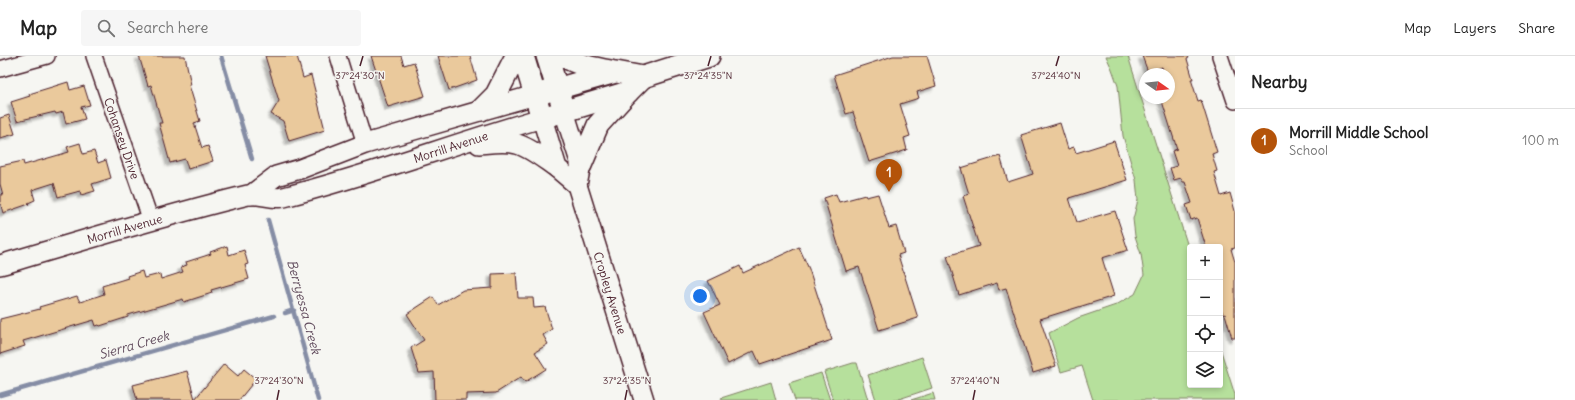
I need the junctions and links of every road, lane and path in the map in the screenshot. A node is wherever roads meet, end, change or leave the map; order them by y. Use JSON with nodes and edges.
{"nodes":[{"id":1,"x":47,"y":56,"type":"edge"},
{"id":2,"x":94,"y":56,"type":"edge"},
{"id":3,"x":338,"y":56,"type":"edge"},
{"id":4,"x":516,"y":56,"type":"edge"},
{"id":5,"x":523,"y":56,"type":"edge"},
{"id":6,"x":547,"y":56,"type":"edge"},
{"id":7,"x":563,"y":56,"type":"edge"},
{"id":8,"x":709,"y":56,"type":"edge"},
{"id":9,"x":1220,"y":56,"type":"edge"},
{"id":10,"x":0,"y":69,"type":"edge"},
{"id":11,"x":616,"y":72,"type":"junction"},
{"id":12,"x":644,"y":76,"type":"junction"},
{"id":13,"x":558,"y":88,"type":"junction"},
{"id":14,"x":628,"y":92,"type":"junction"},
{"id":15,"x":535,"y":95,"type":"junction"},
{"id":16,"x":1235,"y":101,"type":"edge"},
{"id":17,"x":481,"y":110,"type":"junction"},
{"id":18,"x":564,"y":111,"type":"junction"},
{"id":19,"x":542,"y":118,"type":"junction"},
{"id":20,"x":365,"y":144,"type":"junction"},
{"id":21,"x":452,"y":145,"type":"junction"},
{"id":22,"x":581,"y":165,"type":"junction"},
{"id":23,"x":557,"y":168,"type":"junction"},
{"id":24,"x":577,"y":185,"type":"junction"},
{"id":25,"x":251,"y":195,"type":"junction"},
{"id":26,"x":151,"y":221,"type":"junction"},
{"id":27,"x":0,"y":265,"type":"edge"},
{"id":28,"x":644,"y":400,"type":"edge"}],
"edges":[{"from":1,"to":10,"type":"street"},
{"from":2,"to":26,"type":"street","name":"Cohansey Drive"},
{"from":3,"to":20,"type":"street"},
{"from":4,"to":17,"type":"main road"},
{"from":5,"to":15,"type":"main road"},
{"from":6,"to":13,"type":"main road","name":"Cropley Avenue"},
{"from":7,"to":11,"type":"main road"},
{"from":8,"to":12,"type":"main road","name":"Morrill Avenue"},
{"from":9,"to":16,"type":"street"},
{"from":11,"to":12,"type":"main road","name":"Morrill Avenue"},
{"from":11,"to":13,"type":"main road","name":"Morrill Avenue"},
{"from":12,"to":14,"type":"main road","name":"Morrill Avenue"},
{"from":13,"to":15,"type":"main road","name":"Morrill Avenue"},
{"from":13,"to":18,"type":"main road","name":"Cropley Avenue"},
{"from":14,"to":18,"type":"main road","name":"Morrill Avenue"},
{"from":14,"to":22,"type":"main road"},
{"from":15,"to":17,"type":"street","name":"Morrill Avenue"},
{"from":15,"to":19,"type":"main road"},
{"from":17,"to":20,"type":"street","name":"Morrill Avenue"},
{"from":18,"to":19,"type":"main road","name":"Morrill Avenue"},
{"from":18,"to":22,"type":"street","name":"Cropley Avenue"},
{"from":19,"to":21,"type":"street","name":"Morrill Avenue"},
{"from":19,"to":23,"type":"street"},
{"from":20,"to":25,"type":"street","name":"Morrill Avenue"},
{"from":21,"to":23,"type":"street"},
{"from":21,"to":25,"type":"street","name":"Morrill Avenue"},
{"from":22,"to":24,"type":"street","name":"Cropley Avenue"},
{"from":23,"to":24,"type":"street"},
{"from":24,"to":28,"type":"street","name":"Cropley Avenue"},
{"from":25,"to":26,"type":"street","name":"Morrill Avenue"},
{"from":26,"to":27,"type":"street","name":"Morrill Avenue"}]}
